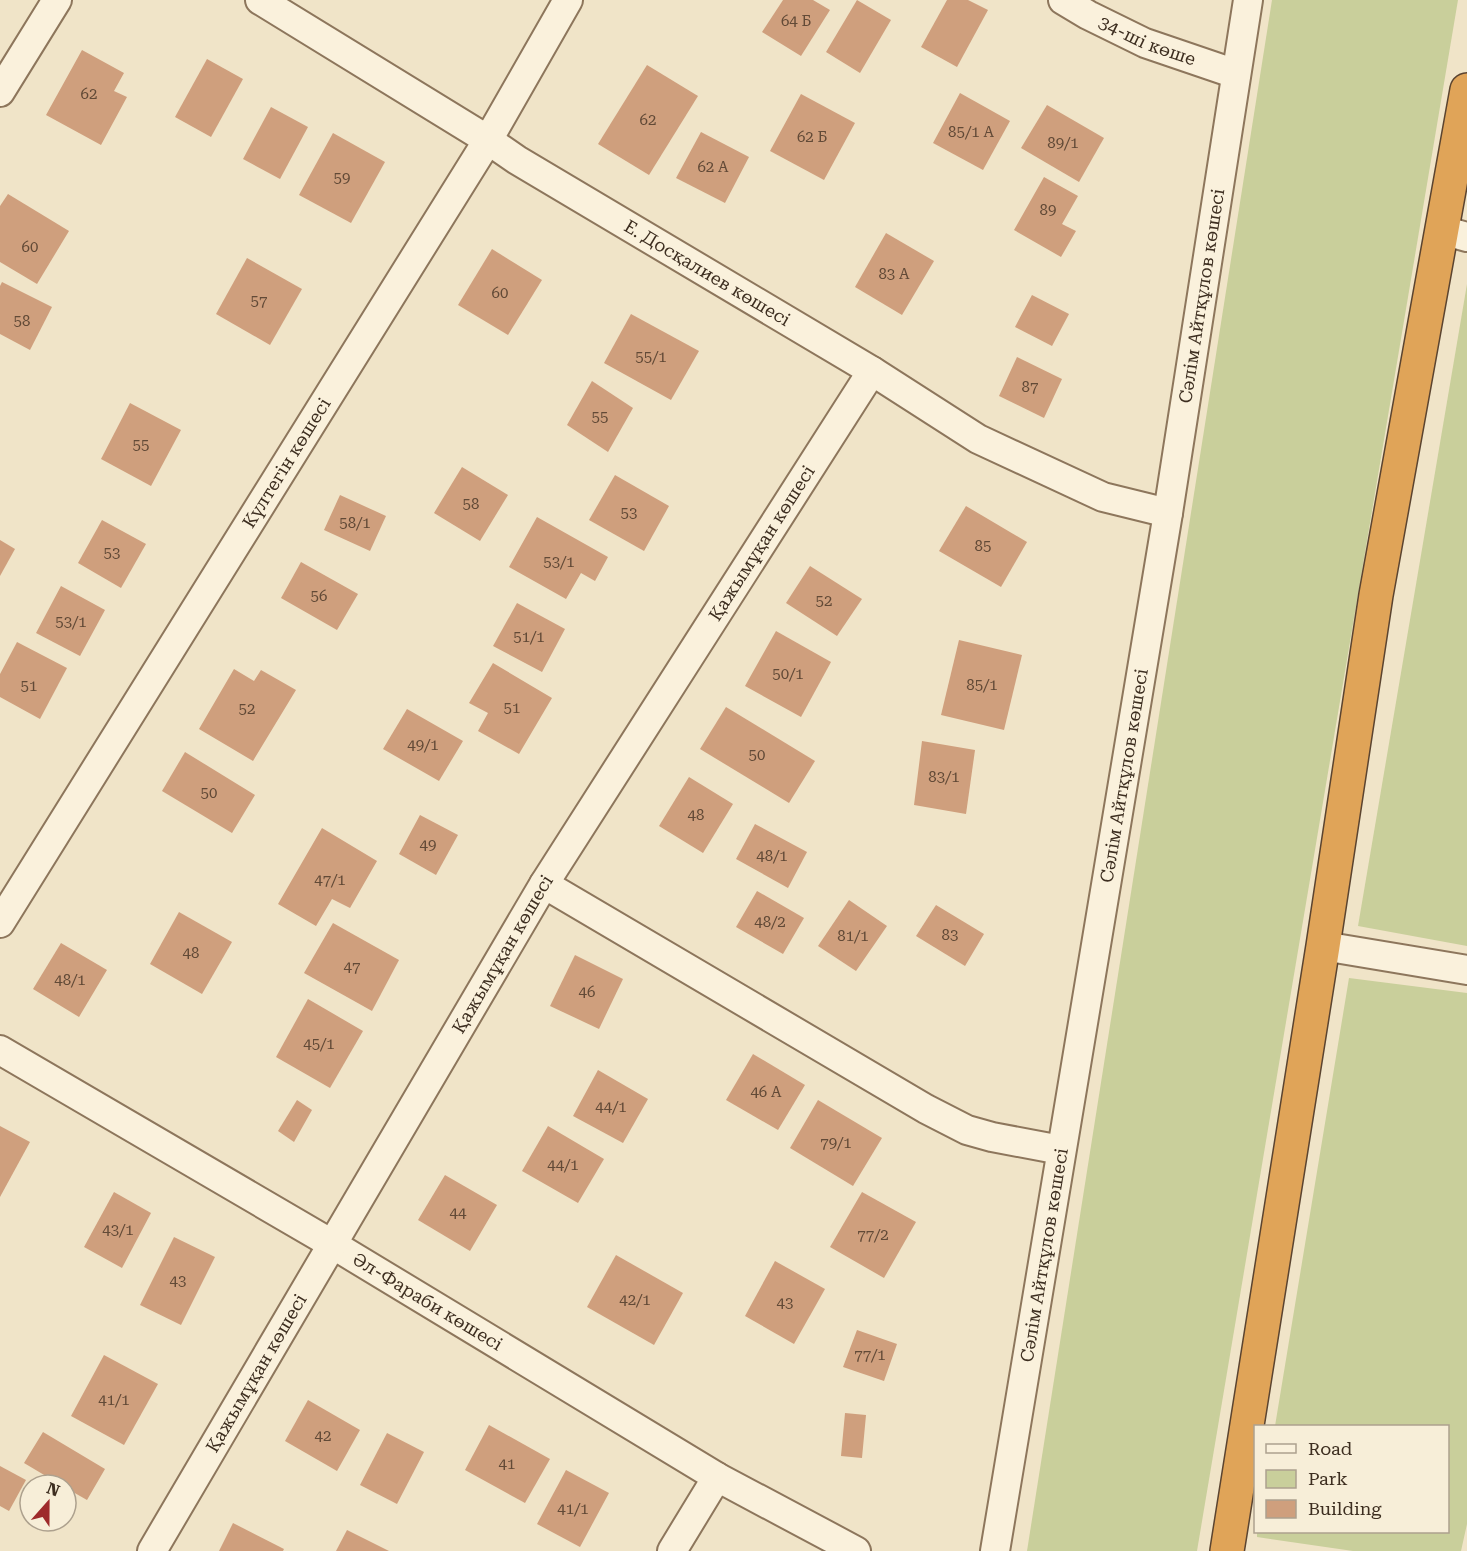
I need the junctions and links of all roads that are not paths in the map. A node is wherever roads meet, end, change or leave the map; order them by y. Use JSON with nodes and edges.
{"nodes":[{"id":1,"x":57,"y":0,"type":"edge"},
{"id":2,"x":260,"y":0,"type":"edge"},
{"id":3,"x":568,"y":0,"type":"edge"},
{"id":4,"x":1063,"y":0,"type":"edge"},
{"id":5,"x":1248,"y":0,"type":"edge"},
{"id":6,"x":1236,"y":74,"type":"junction"},
{"id":7,"x":1467,"y":90,"type":"edge"},
{"id":8,"x":0,"y":92,"type":"edge"},
{"id":9,"x":488,"y":140,"type":"junction"},
{"id":10,"x":1454,"y":234,"type":"edge"},
{"id":11,"x":872,"y":371,"type":"junction"},
{"id":12,"x":1168,"y":513,"type":"junction"},
{"id":13,"x":544,"y":884,"type":"junction"},
{"id":14,"x":0,"y":923,"type":"edge"},
{"id":15,"x":1323,"y":946,"type":"junction"},
{"id":16,"x":1467,"y":970,"type":"edge"},
{"id":17,"x":0,"y":1050,"type":"edge"},
{"id":18,"x":1061,"y":1150,"type":"junction"},
{"id":19,"x":332,"y":1244,"type":"junction"},
{"id":20,"x":717,"y":1477,"type":"junction"},
{"id":21,"x":152,"y":1551,"type":"edge"},
{"id":22,"x":672,"y":1551,"type":"edge"},
{"id":23,"x":856,"y":1551,"type":"edge"},
{"id":24,"x":994,"y":1551,"type":"edge"},
{"id":25,"x":1227,"y":1551,"type":"edge"}],
"edges":[{"from":1,"to":8,"type":"street"},
{"from":2,"to":9,"type":"street","name":"Е. Досқалиев көшесі"},
{"from":3,"to":9,"type":"street","name":"Күлтегін көшесі"},
{"from":4,"to":6,"type":"street","name":"34-ші көше"},
{"from":5,"to":6,"type":"street","name":"Сәлім Айтқұлов көшесі"},
{"from":6,"to":12,"type":"street","name":"Сәлім Айтқұлов көшесі"},
{"from":7,"to":10,"type":"highway"},
{"from":9,"to":11,"type":"street","name":"Е. Досқалиев көшесі"},
{"from":9,"to":14,"type":"street","name":"Күлтегін көшесі"},
{"from":10,"to":15,"type":"highway"},
{"from":11,"to":12,"type":"street","name":"Е. Досқалиев көшесі"},
{"from":11,"to":13,"type":"street","name":"Қажымұқан көшесі"},
{"from":12,"to":18,"type":"street","name":"Сәлім Айтқұлов көшесі"},
{"from":13,"to":18,"type":"street"},
{"from":13,"to":19,"type":"street","name":"Қажымұқан көшесі"},
{"from":15,"to":16,"type":"street"},
{"from":15,"to":25,"type":"highway"},
{"from":17,"to":19,"type":"street","name":"Әл-Фараби көшесі"},
{"from":18,"to":24,"type":"street","name":"Сәлім Айтқұлов көшесі"},
{"from":19,"to":20,"type":"street","name":"Әл-Фараби көшесі"},
{"from":19,"to":21,"type":"street","name":"Қажымұқан көшесі"},
{"from":20,"to":22,"type":"street"},
{"from":20,"to":23,"type":"street","name":"Әл-Фараби көшесі"}]}
